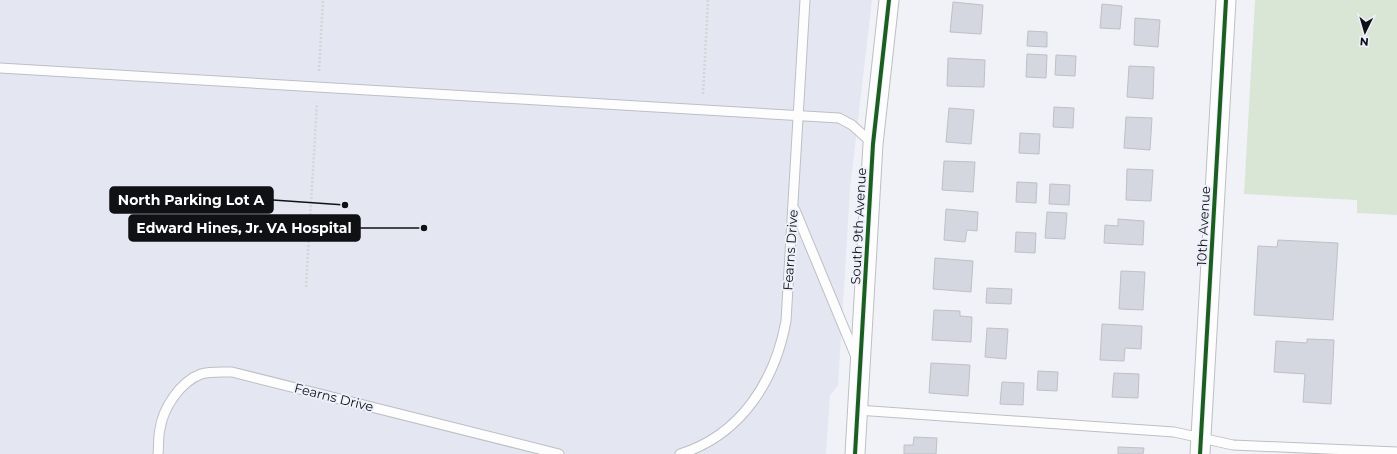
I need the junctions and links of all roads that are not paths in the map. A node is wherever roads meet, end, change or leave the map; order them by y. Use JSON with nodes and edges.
{"nodes":[{"id":1,"x":805,"y":0,"type":"edge"},
{"id":2,"x":889,"y":0,"type":"edge"},
{"id":3,"x":1226,"y":0,"type":"edge"},
{"id":4,"x":0,"y":68,"type":"edge"},
{"id":5,"x":798,"y":115,"type":"junction"},
{"id":6,"x":873,"y":144,"type":"junction"},
{"id":7,"x":793,"y":207,"type":"junction"},
{"id":8,"x":860,"y":366,"type":"junction"},
{"id":9,"x":857,"y":410,"type":"junction"},
{"id":10,"x":1200,"y":446,"type":"edge"},
{"id":11,"x":1397,"y":452,"type":"edge"},
{"id":12,"x":158,"y":454,"type":"edge"},
{"id":13,"x":559,"y":454,"type":"edge"},
{"id":14,"x":680,"y":454,"type":"edge"},
{"id":15,"x":855,"y":454,"type":"edge"}],
"edges":[{"from":1,"to":5,"type":"lane","name":"Fearns Drive"},
{"from":2,"to":6,"type":"street","name":"South 9th Avenue"},
{"from":3,"to":10,"type":"street","name":"10th Avenue"},
{"from":4,"to":5,"type":"lane"},
{"from":5,"to":6,"type":"lane"},
{"from":5,"to":7,"type":"lane","name":"Fearns Drive"},
{"from":6,"to":8,"type":"street","name":"South 9th Avenue"},
{"from":7,"to":8,"type":"lane"},
{"from":7,"to":14,"type":"lane","name":"Fearns Drive"},
{"from":8,"to":9,"type":"street","name":"South 9th Avenue"},
{"from":9,"to":10,"type":"lane"},
{"from":9,"to":15,"type":"street","name":"South 9th Avenue"},
{"from":10,"to":11,"type":"lane"},
{"from":12,"to":13,"type":"lane","name":"Fearns Drive"}]}
